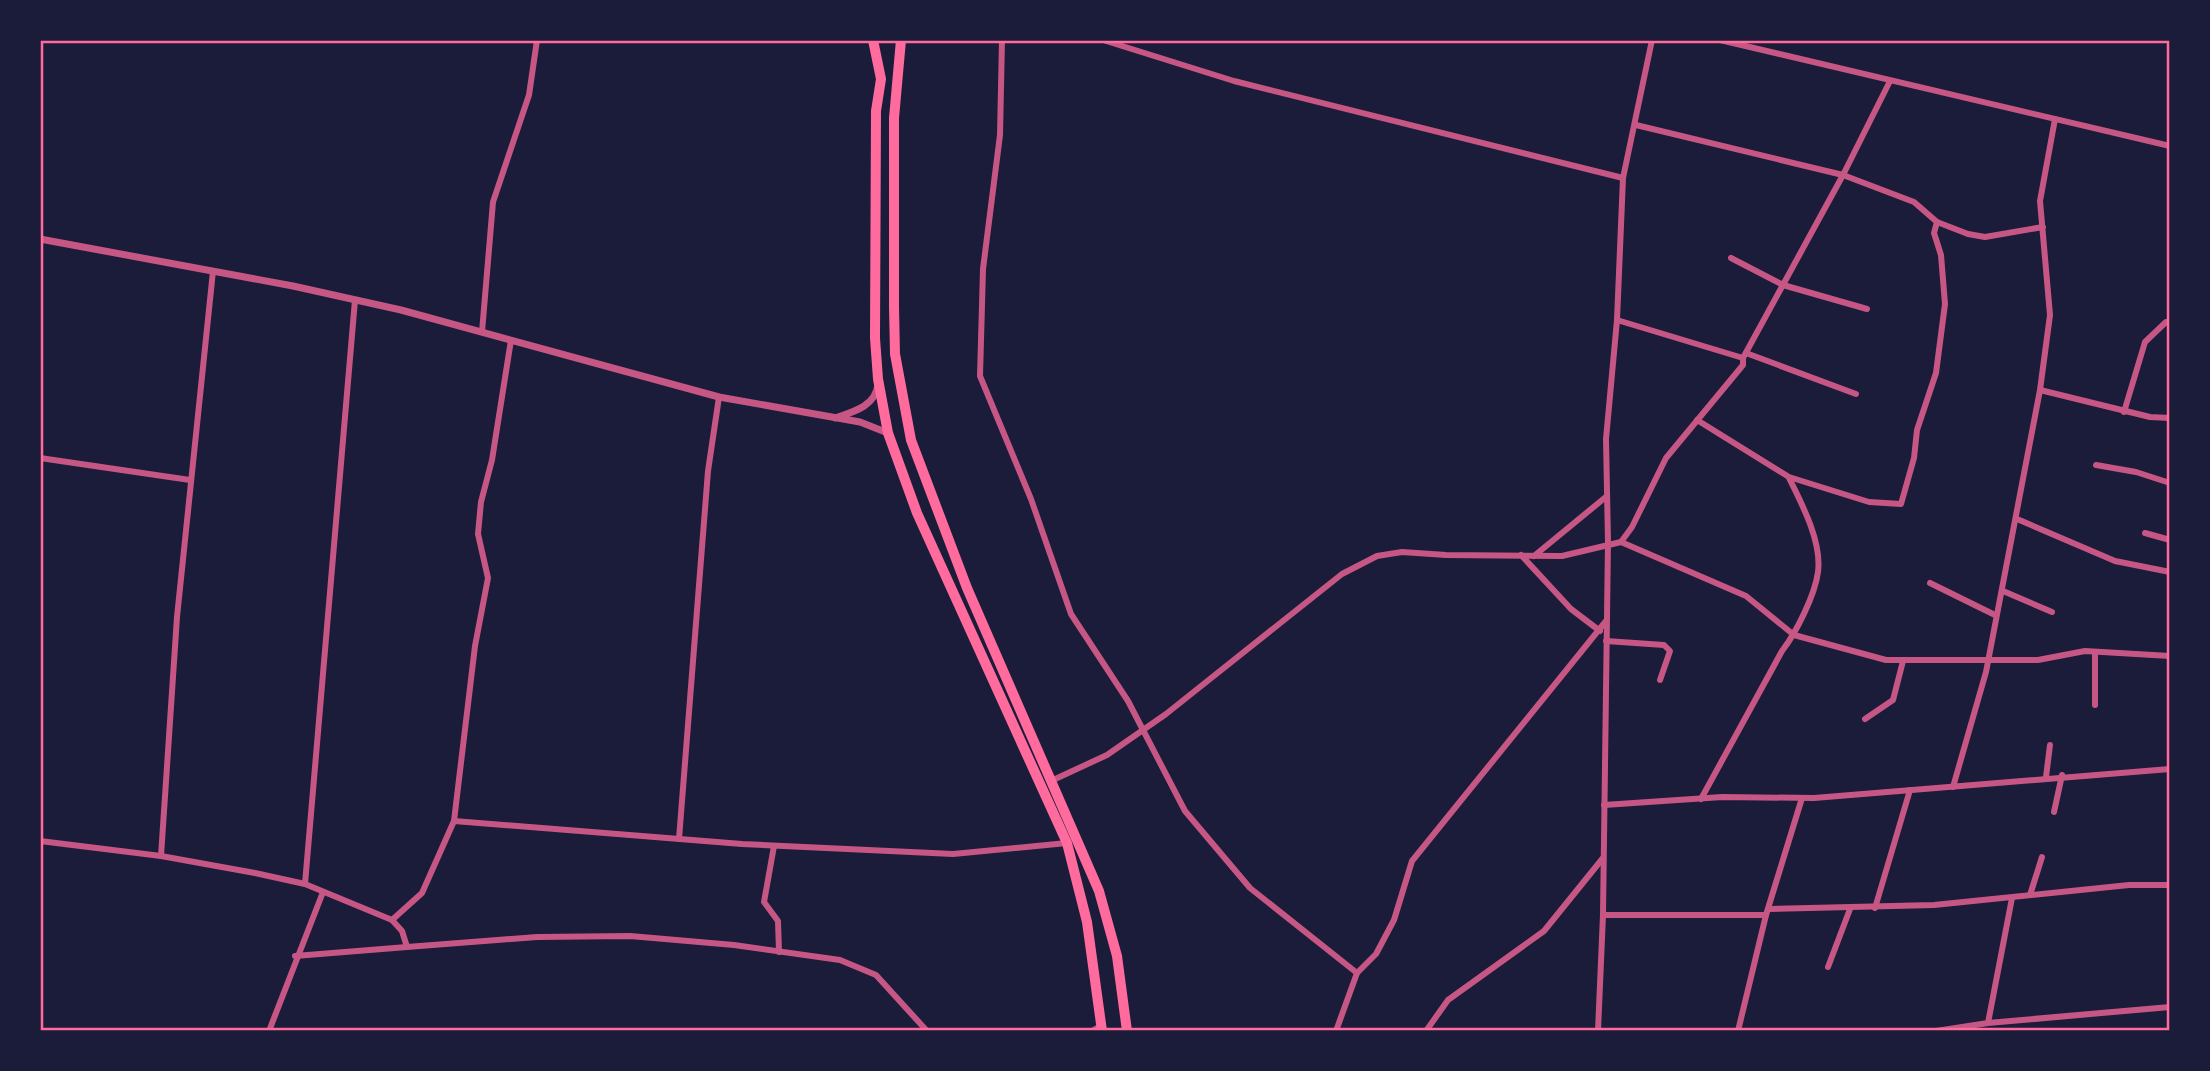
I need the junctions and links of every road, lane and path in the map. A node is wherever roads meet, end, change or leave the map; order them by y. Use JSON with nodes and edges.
{"nodes":[{"id":1,"x":537,"y":40,"type":"edge"},
{"id":2,"x":873,"y":40,"type":"edge"},
{"id":3,"x":901,"y":40,"type":"edge"},
{"id":4,"x":1002,"y":40,"type":"edge"},
{"id":5,"x":1103,"y":40,"type":"edge"},
{"id":6,"x":1652,"y":40,"type":"edge"},
{"id":7,"x":1720,"y":40,"type":"edge"},
{"id":8,"x":1890,"y":80,"type":"junction"},
{"id":9,"x":2055,"y":119,"type":"junction"},
{"id":10,"x":1636,"y":125,"type":"junction"},
{"id":11,"x":2170,"y":146,"type":"edge"},
{"id":12,"x":1843,"y":175,"type":"junction"},
{"id":13,"x":1623,"y":178,"type":"junction"},
{"id":14,"x":1937,"y":222,"type":"junction"},
{"id":15,"x":2043,"y":227,"type":"junction"},
{"id":16,"x":40,"y":239,"type":"edge"},
{"id":17,"x":1731,"y":258,"type":"dead end"},
{"id":18,"x":213,"y":271,"type":"junction"},
{"id":19,"x":1783,"y":285,"type":"junction"},
{"id":20,"x":355,"y":300,"type":"junction"},
{"id":21,"x":1867,"y":309,"type":"dead end"},
{"id":22,"x":1617,"y":320,"type":"junction"},
{"id":23,"x":2170,"y":323,"type":"edge"},
{"id":24,"x":482,"y":332,"type":"junction"},
{"id":25,"x":510,"y":340,"type":"junction"},
{"id":26,"x":1745,"y":355,"type":"junction"},
{"id":27,"x":878,"y":379,"type":"junction"},
{"id":28,"x":2040,"y":390,"type":"junction"},
{"id":29,"x":1856,"y":394,"type":"dead end"},
{"id":30,"x":719,"y":397,"type":"junction"},
{"id":31,"x":2124,"y":412,"type":"junction"},
{"id":32,"x":835,"y":418,"type":"junction"},
{"id":33,"x":2170,"y":418,"type":"edge"},
{"id":34,"x":1697,"y":420,"type":"junction"},
{"id":35,"x":888,"y":433,"type":"junction"},
{"id":36,"x":40,"y":458,"type":"edge"},
{"id":37,"x":2096,"y":465,"type":"dead end"},
{"id":38,"x":1789,"y":477,"type":"junction"},
{"id":39,"x":190,"y":480,"type":"junction"},
{"id":40,"x":2170,"y":483,"type":"edge"},
{"id":41,"x":1607,"y":496,"type":"junction"},
{"id":42,"x":2017,"y":519,"type":"junction"},
{"id":43,"x":2145,"y":533,"type":"dead end"},
{"id":44,"x":2170,"y":540,"type":"edge"},
{"id":45,"x":1621,"y":541,"type":"junction"},
{"id":46,"x":1608,"y":542,"type":"junction"},
{"id":47,"x":1521,"y":555,"type":"junction"},
{"id":48,"x":1534,"y":556,"type":"junction"},
{"id":49,"x":2170,"y":572,"type":"edge"},
{"id":50,"x":1930,"y":583,"type":"dead end"},
{"id":51,"x":2003,"y":591,"type":"junction"},
{"id":52,"x":2052,"y":612,"type":"dead end"},
{"id":53,"x":1995,"y":615,"type":"junction"},
{"id":54,"x":1607,"y":620,"type":"junction"},
{"id":55,"x":1598,"y":631,"type":"junction"},
{"id":56,"x":1606,"y":632,"type":"junction"},
{"id":57,"x":1794,"y":635,"type":"junction"},
{"id":58,"x":1606,"y":641,"type":"junction"},
{"id":59,"x":2095,"y":652,"type":"junction"},
{"id":60,"x":2170,"y":656,"type":"edge"},
{"id":61,"x":1903,"y":661,"type":"junction"},
{"id":62,"x":1987,"y":661,"type":"junction"},
{"id":63,"x":1660,"y":680,"type":"dead end"},
{"id":64,"x":2095,"y":705,"type":"dead end"},
{"id":65,"x":1865,"y":719,"type":"dead end"},
{"id":66,"x":1144,"y":730,"type":"junction"},
{"id":67,"x":2050,"y":745,"type":"dead end"},
{"id":68,"x":2170,"y":769,"type":"edge"},
{"id":69,"x":2062,"y":775,"type":"junction"},
{"id":70,"x":2046,"y":777,"type":"junction"},
{"id":71,"x":1053,"y":780,"type":"junction"},
{"id":72,"x":1953,"y":787,"type":"junction"},
{"id":73,"x":1910,"y":790,"type":"junction"},
{"id":74,"x":1802,"y":798,"type":"junction"},
{"id":75,"x":1701,"y":799,"type":"junction"},
{"id":76,"x":1604,"y":805,"type":"junction"},
{"id":77,"x":2054,"y":812,"type":"dead end"},
{"id":78,"x":454,"y":821,"type":"junction"},
{"id":79,"x":679,"y":839,"type":"junction"},
{"id":80,"x":40,"y":841,"type":"edge"},
{"id":81,"x":1066,"y":843,"type":"junction"},
{"id":82,"x":774,"y":846,"type":"junction"},
{"id":83,"x":161,"y":856,"type":"junction"},
{"id":84,"x":2042,"y":857,"type":"dead end"},
{"id":85,"x":1603,"y":858,"type":"junction"},
{"id":86,"x":305,"y":884,"type":"junction"},
{"id":87,"x":2170,"y":884,"type":"edge"},
{"id":88,"x":323,"y":891,"type":"junction"},
{"id":89,"x":2030,"y":895,"type":"junction"},
{"id":90,"x":2012,"y":898,"type":"junction"},
{"id":91,"x":1875,"y":908,"type":"junction"},
{"id":92,"x":1850,"y":909,"type":"junction"},
{"id":93,"x":1768,"y":912,"type":"junction"},
{"id":94,"x":1603,"y":915,"type":"junction"},
{"id":95,"x":392,"y":920,"type":"junction"},
{"id":96,"x":407,"y":947,"type":"junction"},
{"id":97,"x":779,"y":952,"type":"junction"},
{"id":98,"x":295,"y":957,"type":"junction"},
{"id":99,"x":1828,"y":967,"type":"dead end"},
{"id":100,"x":1357,"y":973,"type":"junction"},
{"id":101,"x":2170,"y":1007,"type":"edge"},
{"id":102,"x":1988,"y":1023,"type":"junction"},
{"id":103,"x":1102,"y":1028,"type":"edge"},
{"id":104,"x":269,"y":1031,"type":"edge"},
{"id":105,"x":927,"y":1031,"type":"edge"},
{"id":106,"x":1092,"y":1031,"type":"edge"},
{"id":107,"x":1127,"y":1031,"type":"edge"},
{"id":108,"x":1336,"y":1031,"type":"edge"},
{"id":109,"x":1426,"y":1031,"type":"edge"},
{"id":110,"x":1598,"y":1031,"type":"edge"},
{"id":111,"x":1738,"y":1031,"type":"edge"},
{"id":112,"x":1936,"y":1031,"type":"edge"}],
"edges":[{"from":1,"to":24,"type":"street"},
{"from":2,"to":27,"type":"highway"},
{"from":3,"to":71,"type":"highway"},
{"from":4,"to":66,"type":"street"},
{"from":5,"to":13,"type":"street"},
{"from":6,"to":10,"type":"street"},
{"from":7,"to":8,"type":"street"},
{"from":8,"to":9,"type":"street"},
{"from":8,"to":12,"type":"street"},
{"from":9,"to":11,"type":"street"},
{"from":9,"to":15,"type":"street"},
{"from":10,"to":12,"type":"street"},
{"from":10,"to":13,"type":"street"},
{"from":12,"to":14,"type":"street"},
{"from":12,"to":19,"type":"street"},
{"from":13,"to":22,"type":"street"},
{"from":14,"to":15,"type":"street"},
{"from":14,"to":38,"type":"street"},
{"from":15,"to":28,"type":"street"},
{"from":16,"to":18,"type":"street"},
{"from":17,"to":19,"type":"street"},
{"from":18,"to":20,"type":"street"},
{"from":18,"to":39,"type":"street"},
{"from":19,"to":21,"type":"street"},
{"from":19,"to":26,"type":"street"},
{"from":20,"to":24,"type":"street"},
{"from":20,"to":86,"type":"street"},
{"from":22,"to":26,"type":"street"},
{"from":22,"to":41,"type":"street"},
{"from":23,"to":31,"type":"street"},
{"from":24,"to":25,"type":"street"},
{"from":25,"to":30,"type":"street"},
{"from":25,"to":78,"type":"street"},
{"from":26,"to":29,"type":"street"},
{"from":26,"to":34,"type":"street"},
{"from":27,"to":32,"type":"street"},
{"from":27,"to":35,"type":"highway"},
{"from":28,"to":31,"type":"street"},
{"from":28,"to":42,"type":"street"},
{"from":30,"to":32,"type":"street"},
{"from":30,"to":79,"type":"street"},
{"from":31,"to":33,"type":"street"},
{"from":32,"to":35,"type":"street"},
{"from":34,"to":38,"type":"street"},
{"from":34,"to":45,"type":"street"},
{"from":35,"to":81,"type":"highway"},
{"from":36,"to":39,"type":"street"},
{"from":37,"to":40,"type":"street"},
{"from":38,"to":57,"type":"street"},
{"from":39,"to":83,"type":"street"},
{"from":41,"to":46,"type":"street"},
{"from":41,"to":48,"type":"street"},
{"from":42,"to":49,"type":"street"},
{"from":42,"to":51,"type":"street"},
{"from":43,"to":44,"type":"street"},
{"from":45,"to":46,"type":"street"},
{"from":45,"to":57,"type":"street"},
{"from":46,"to":48,"type":"street"},
{"from":46,"to":54,"type":"street"},
{"from":47,"to":48,"type":"street"},
{"from":47,"to":55,"type":"street"},
{"from":47,"to":66,"type":"street"},
{"from":50,"to":53,"type":"street"},
{"from":51,"to":52,"type":"street"},
{"from":51,"to":53,"type":"street"},
{"from":53,"to":62,"type":"street"},
{"from":54,"to":55,"type":"street"},
{"from":54,"to":56,"type":"street"},
{"from":55,"to":56,"type":"street"},
{"from":55,"to":100,"type":"street"},
{"from":56,"to":58,"type":"street"},
{"from":57,"to":61,"type":"street"},
{"from":57,"to":75,"type":"street"},
{"from":58,"to":63,"type":"street"},
{"from":58,"to":76,"type":"street"},
{"from":59,"to":60,"type":"street"},
{"from":59,"to":62,"type":"street"},
{"from":59,"to":64,"type":"street"},
{"from":61,"to":62,"type":"street"},
{"from":61,"to":65,"type":"street"},
{"from":62,"to":72,"type":"street"},
{"from":66,"to":71,"type":"street"},
{"from":66,"to":100,"type":"street"},
{"from":67,"to":70,"type":"street"},
{"from":68,"to":69,"type":"street"},
{"from":69,"to":70,"type":"street"},
{"from":69,"to":77,"type":"street"},
{"from":70,"to":72,"type":"street"},
{"from":71,"to":107,"type":"highway"},
{"from":72,"to":73,"type":"street"},
{"from":73,"to":74,"type":"street"},
{"from":73,"to":91,"type":"street"},
{"from":74,"to":75,"type":"street"},
{"from":74,"to":93,"type":"street"},
{"from":75,"to":76,"type":"street"},
{"from":76,"to":85,"type":"street"},
{"from":78,"to":79,"type":"street"},
{"from":78,"to":95,"type":"street"},
{"from":79,"to":82,"type":"street"},
{"from":80,"to":83,"type":"street"},
{"from":81,"to":82,"type":"street"},
{"from":81,"to":103,"type":"highway"},
{"from":82,"to":97,"type":"street"},
{"from":83,"to":86,"type":"street"},
{"from":84,"to":89,"type":"street"},
{"from":85,"to":94,"type":"street"},
{"from":85,"to":109,"type":"street"},
{"from":86,"to":88,"type":"street"},
{"from":87,"to":89,"type":"street"},
{"from":88,"to":95,"type":"street"},
{"from":88,"to":98,"type":"street"},
{"from":89,"to":90,"type":"street"},
{"from":90,"to":91,"type":"street"},
{"from":90,"to":102,"type":"street"},
{"from":91,"to":92,"type":"street"},
{"from":92,"to":93,"type":"street"},
{"from":92,"to":99,"type":"street"},
{"from":93,"to":94,"type":"street"},
{"from":93,"to":111,"type":"street"},
{"from":94,"to":110,"type":"street"},
{"from":95,"to":96,"type":"street"},
{"from":96,"to":97,"type":"street"},
{"from":96,"to":98,"type":"street"},
{"from":97,"to":105,"type":"street"},
{"from":98,"to":104,"type":"street"},
{"from":100,"to":108,"type":"street"},
{"from":101,"to":102,"type":"street"},
{"from":102,"to":112,"type":"street"},
{"from":103,"to":106,"type":"street"}]}
